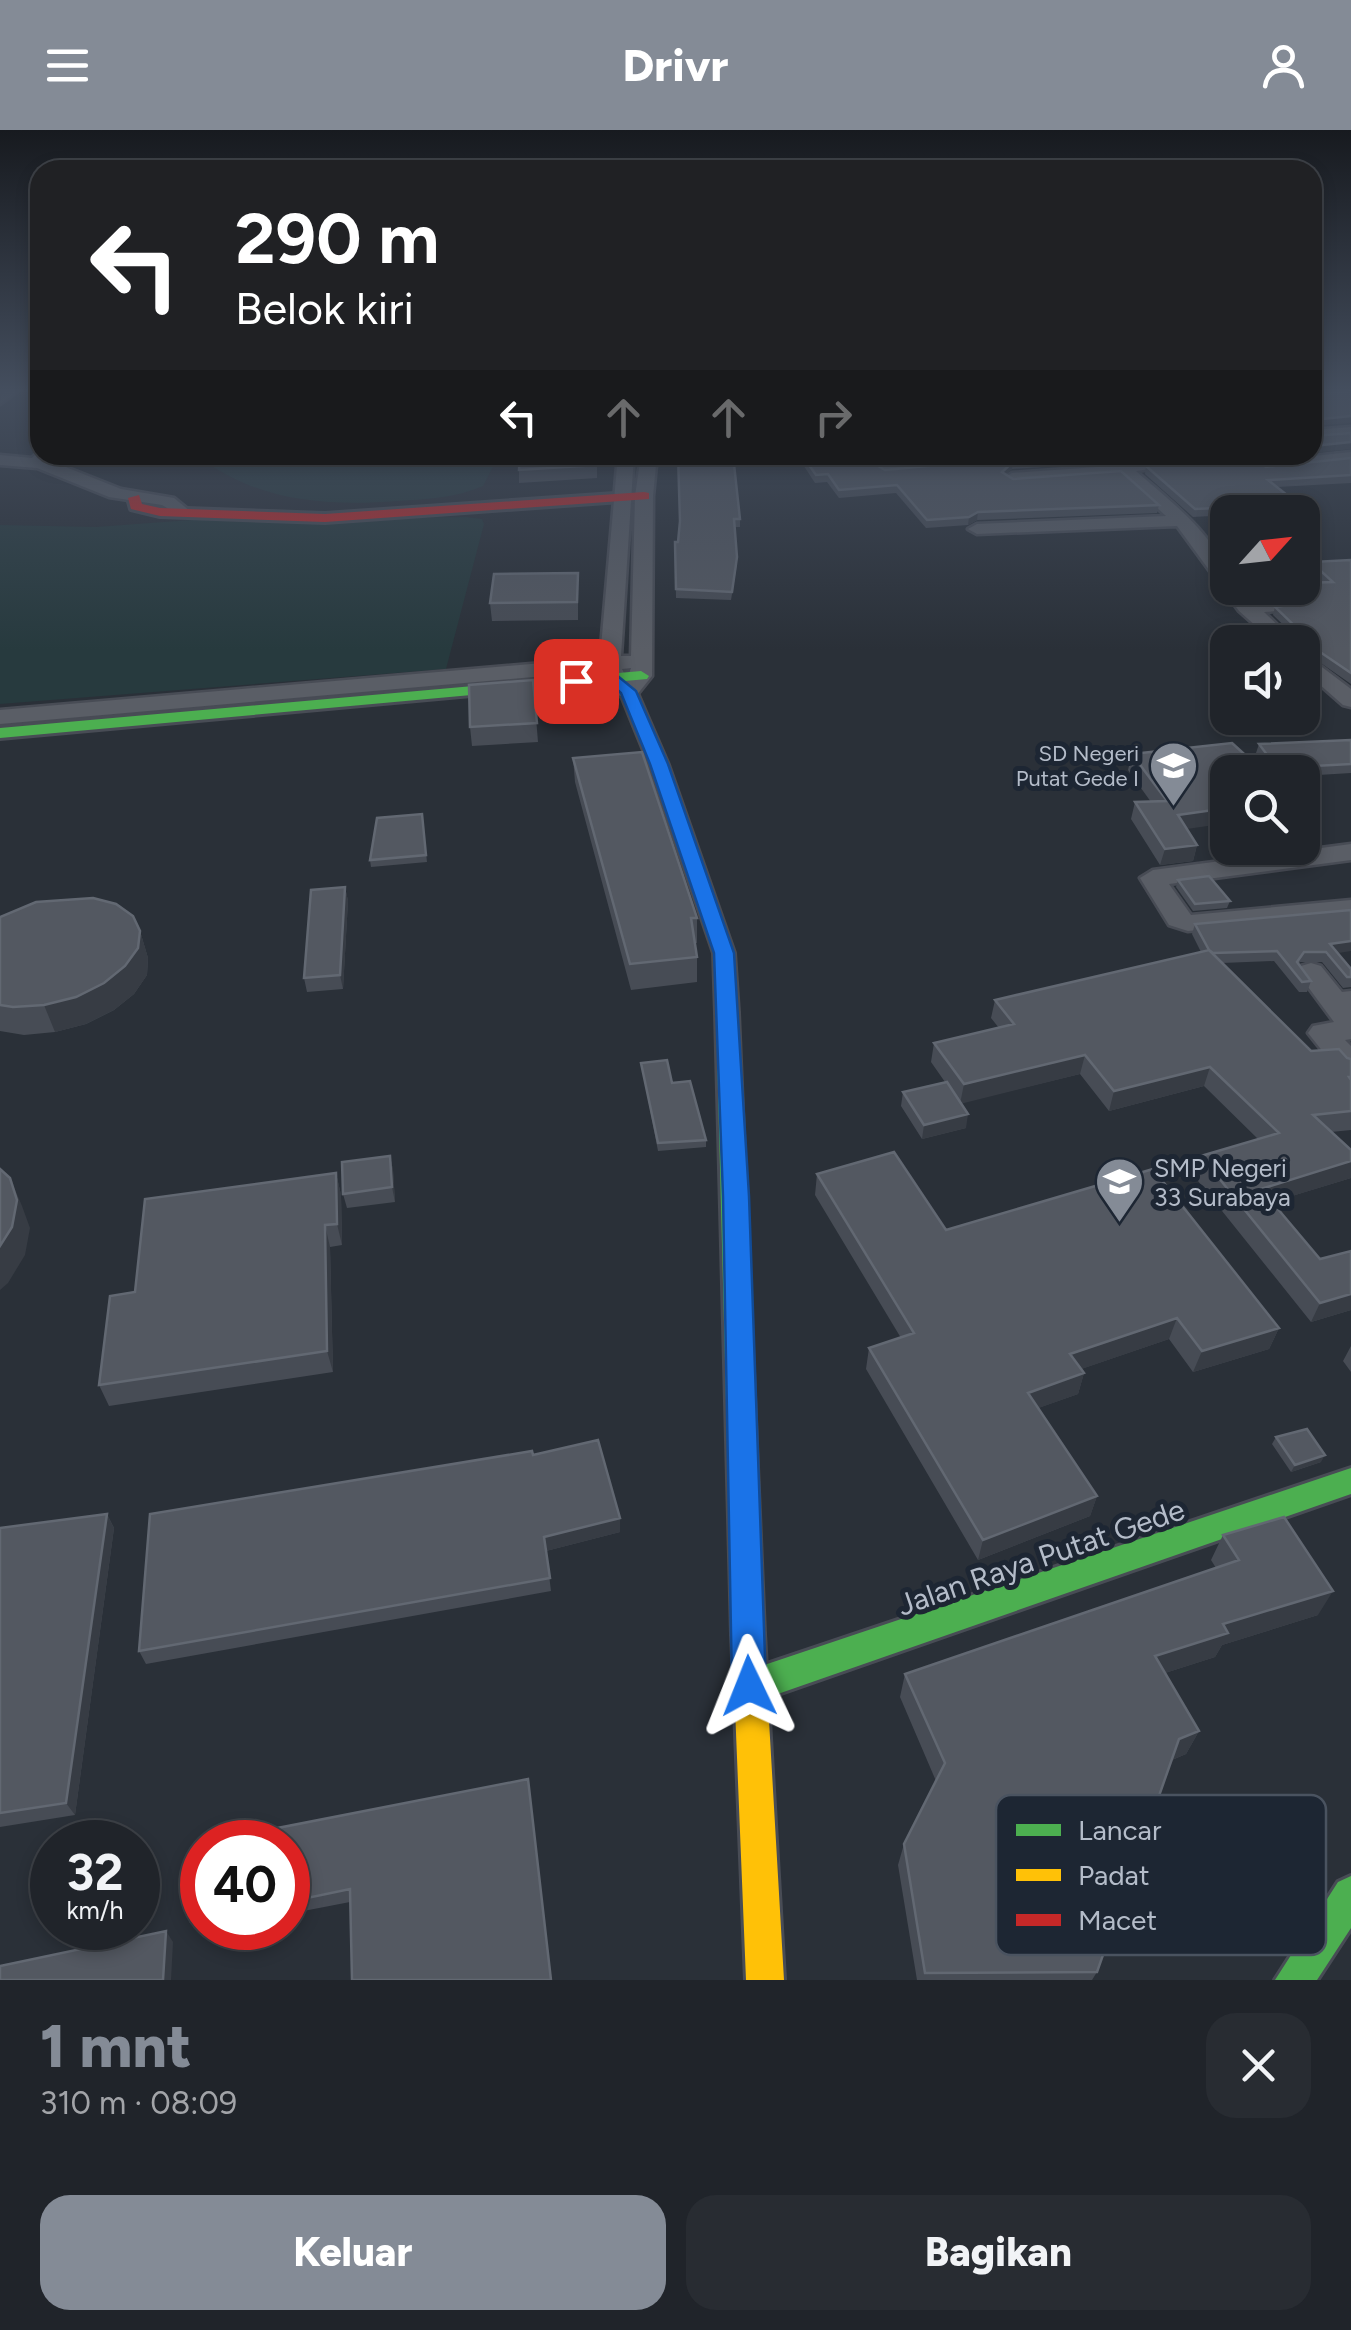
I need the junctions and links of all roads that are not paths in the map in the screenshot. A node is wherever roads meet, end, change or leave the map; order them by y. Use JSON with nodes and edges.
{"nodes":[{"id":1,"x":84,"y":477,"type":"edge"},
{"id":2,"x":623,"y":477,"type":"edge"},
{"id":3,"x":646,"y":477,"type":"edge"},
{"id":4,"x":1013,"y":477,"type":"edge"},
{"id":5,"x":1135,"y":477,"type":"edge"},
{"id":6,"x":1004,"y":478,"type":"edge"},
{"id":7,"x":620,"y":496,"type":"junction"},
{"id":8,"x":644,"y":496,"type":"junction"},
{"id":9,"x":134,"y":498,"type":"joint"},
{"id":10,"x":1182,"y":520,"type":"junction"},
{"id":11,"x":976,"y":529,"type":"edge"},
{"id":12,"x":1210,"y":558,"type":"edge"},
{"id":13,"x":1285,"y":606,"type":"edge"},
{"id":14,"x":1246,"y":607,"type":"joint"},
{"id":15,"x":1266,"y":625,"type":"edge"},
{"id":16,"x":627,"y":674,"type":"junction"},
{"id":17,"x":1340,"y":680,"type":"edge"},
{"id":18,"x":1351,"y":700,"type":"edge"},
{"id":19,"x":0,"y":717,"type":"edge"},
{"id":20,"x":0,"y":733,"type":"edge"},
{"id":21,"x":1351,"y":852,"type":"edge"},
{"id":22,"x":1351,"y":908,"type":"edge"},
{"id":23,"x":1311,"y":972,"type":"dead end"},
{"id":24,"x":1347,"y":1014,"type":"edge"},
{"id":25,"x":1351,"y":1066,"type":"edge"},
{"id":26,"x":1351,"y":1482,"type":"edge"},
{"id":27,"x":749,"y":1686,"type":"junction"},
{"id":28,"x":1351,"y":1895,"type":"edge"},
{"id":29,"x":1326,"y":1932,"type":"edge"},
{"id":30,"x":1311,"y":1955,"type":"edge"},
{"id":31,"x":765,"y":1980,"type":"edge"},
{"id":32,"x":1294,"y":1980,"type":"edge"}],
"edges":[{"from":1,"to":9,"type":"street"},
{"from":2,"to":7,"type":"street"},
{"from":3,"to":8,"type":"street"},
{"from":4,"to":6,"type":"street"},
{"from":5,"to":10,"type":"street"},
{"from":7,"to":8,"type":"street"},
{"from":7,"to":9,"type":"street"},
{"from":7,"to":16,"type":"street"},
{"from":8,"to":16,"type":"street"},
{"from":10,"to":11,"type":"street"},
{"from":10,"to":12,"type":"street"},
{"from":13,"to":14,"type":"street"},
{"from":14,"to":15,"type":"street"},
{"from":16,"to":19,"type":"street"},
{"from":16,"to":20,"type":"street"},
{"from":16,"to":27,"type":"street"},
{"from":17,"to":18,"type":"street"},
{"from":21,"to":22,"type":"street"},
{"from":23,"to":24,"type":"street"},
{"from":24,"to":25,"type":"street"},
{"from":26,"to":27,"type":"street","name":"Jalan Raya Putat Gede"},
{"from":27,"to":31,"type":"street"},
{"from":28,"to":29,"type":"street"},
{"from":30,"to":32,"type":"street"}]}
